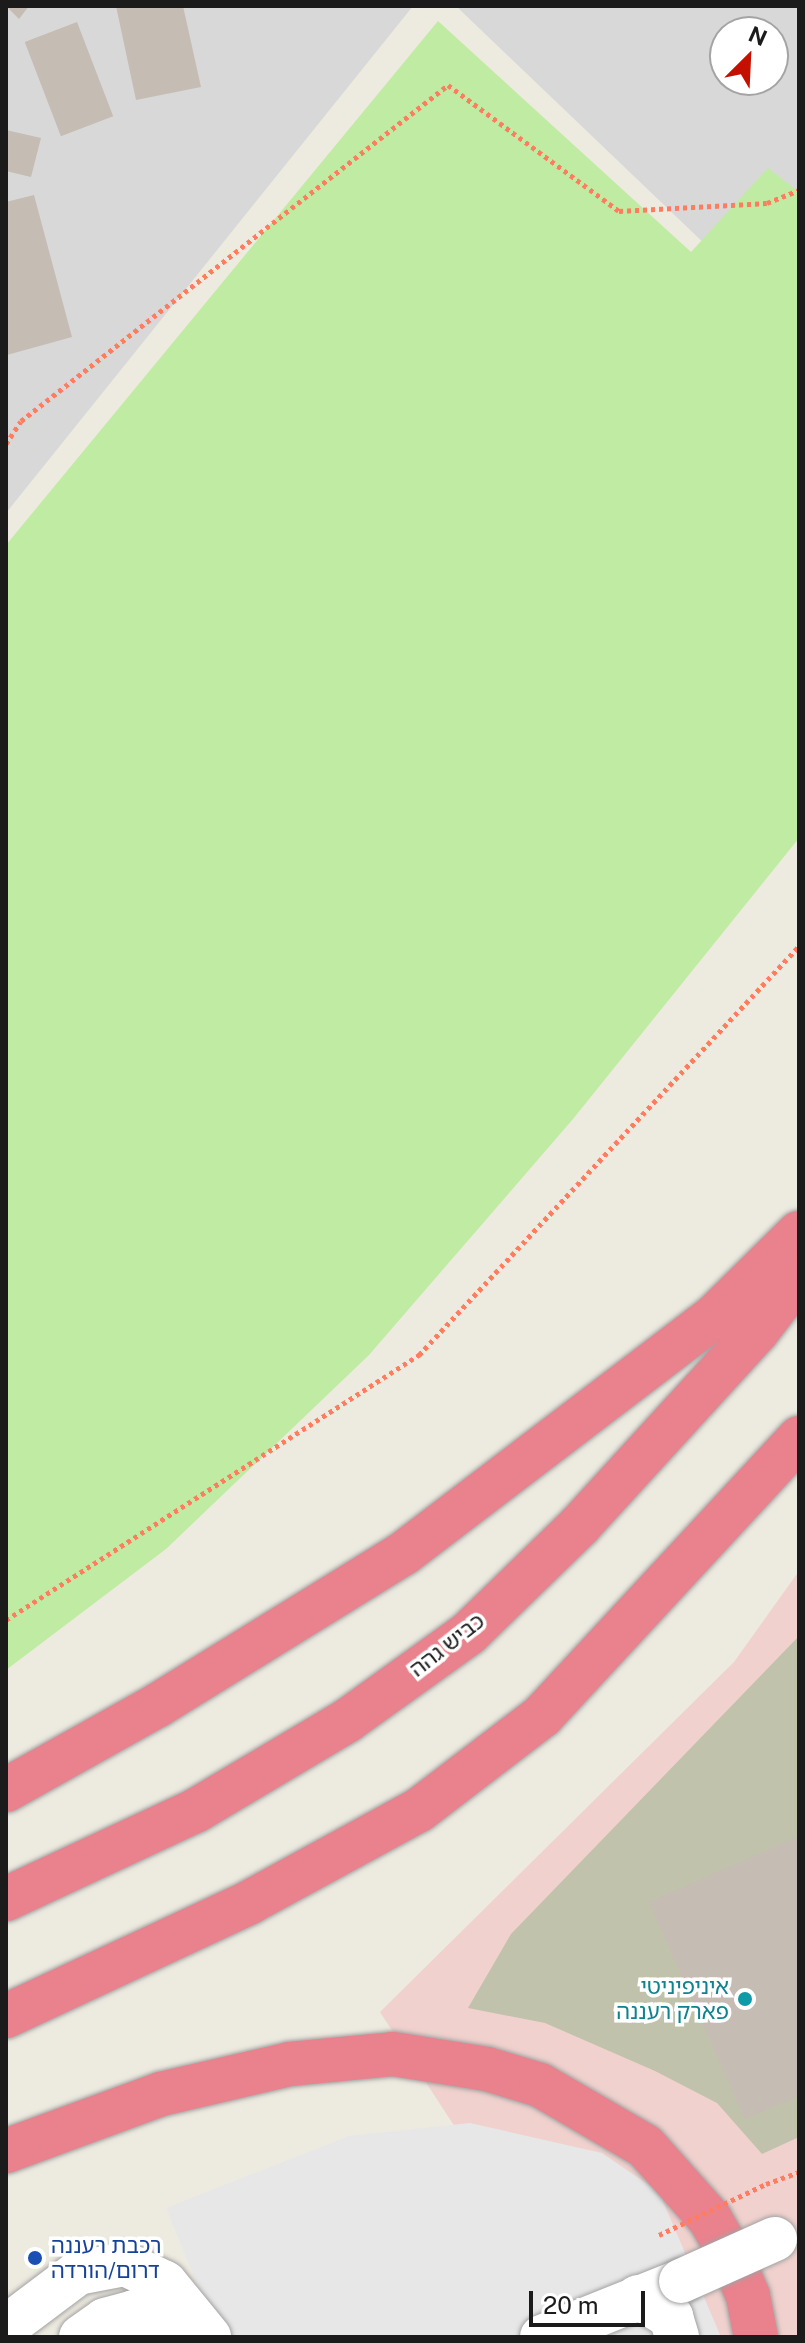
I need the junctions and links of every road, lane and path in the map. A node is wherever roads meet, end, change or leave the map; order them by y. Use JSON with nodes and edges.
{"nodes":[{"id":1,"x":799,"y":190,"type":"edge"},
{"id":2,"x":6,"y":444,"type":"edge"},
{"id":3,"x":799,"y":946,"type":"edge"},
{"id":4,"x":799,"y":1233,"type":"edge"},
{"id":5,"x":799,"y":1277,"type":"edge"},
{"id":6,"x":799,"y":1438,"type":"edge"},
{"id":7,"x":6,"y":1620,"type":"edge"},
{"id":8,"x":63,"y":1761,"type":"junction"},
{"id":9,"x":6,"y":1780,"type":"edge"},
{"id":10,"x":6,"y":1790,"type":"edge"},
{"id":11,"x":6,"y":1899,"type":"edge"},
{"id":12,"x":6,"y":2016,"type":"edge"},
{"id":13,"x":6,"y":2151,"type":"edge"},
{"id":14,"x":799,"y":2172,"type":"edge"},
{"id":15,"x":787,"y":2234,"type":"edge"},
{"id":16,"x":659,"y":2235,"type":"dead end"},
{"id":17,"x":638,"y":2297,"type":"junction"},
{"id":18,"x":6,"y":2327,"type":"edge"},
{"id":19,"x":81,"y":2337,"type":"edge"},
{"id":20,"x":170,"y":2337,"type":"edge"},
{"id":21,"x":209,"y":2337,"type":"edge"},
{"id":22,"x":542,"y":2337,"type":"edge"},
{"id":23,"x":677,"y":2337,"type":"edge"},
{"id":24,"x":756,"y":2337,"type":"edge"}],
"edges":[{"from":1,"to":2,"type":"path"},
{"from":3,"to":7,"type":"path"},
{"from":4,"to":8,"type":"highway"},
{"from":5,"to":11,"type":"highway","name":"כביש גהה"},
{"from":6,"to":12,"type":"highway"},
{"from":8,"to":9,"type":"highway"},
{"from":8,"to":10,"type":"highway"},
{"from":13,"to":24,"type":"highway"},
{"from":14,"to":16,"type":"path","bridge":true},
{"from":15,"to":17,"type":"lane","bridge":true},
{"from":17,"to":22,"type":"lane"},
{"from":17,"to":23,"type":"lane"},
{"from":18,"to":21,"type":"lane"},
{"from":19,"to":20,"type":"lane"}]}
